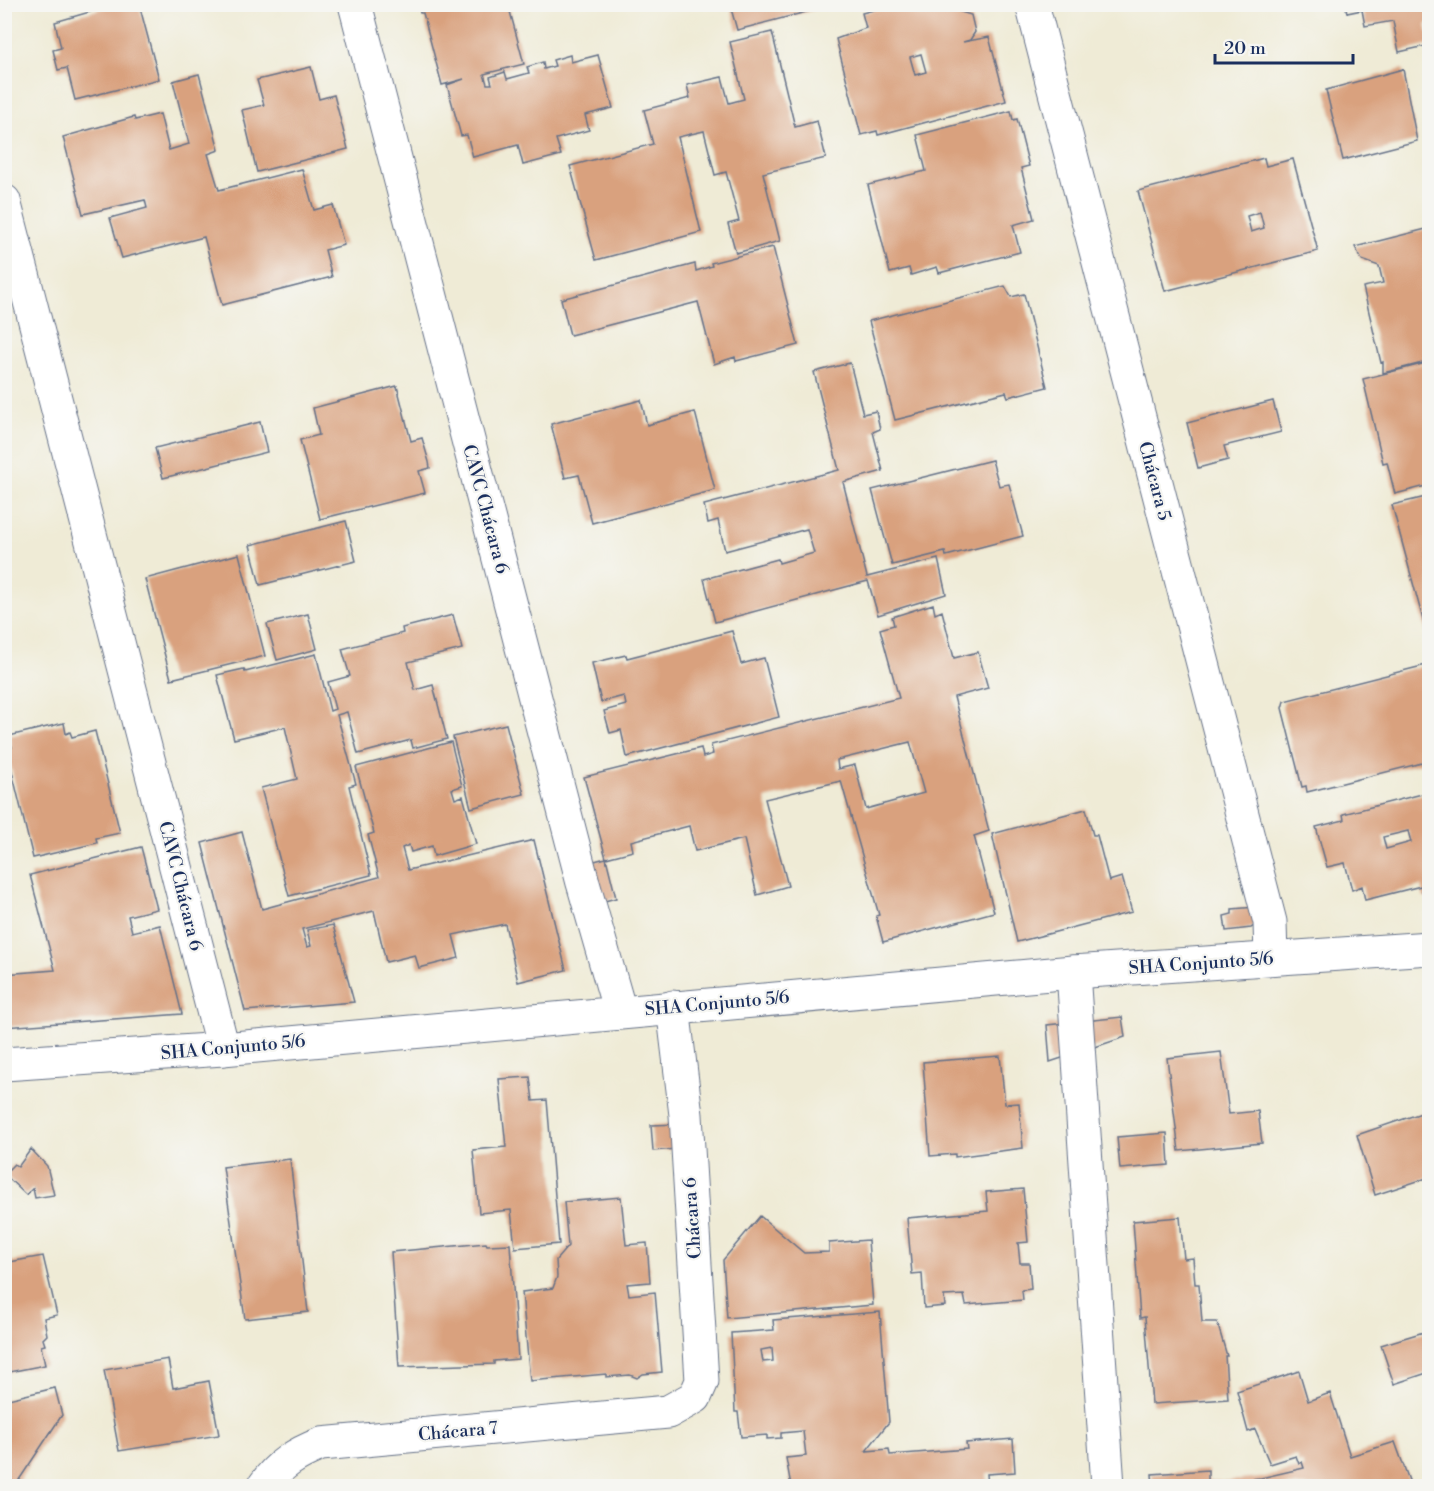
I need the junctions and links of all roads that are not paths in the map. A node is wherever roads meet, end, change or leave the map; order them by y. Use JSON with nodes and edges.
{"nodes":[{"id":1,"x":355,"y":4,"type":"edge"},
{"id":2,"x":1032,"y":4,"type":"edge"},
{"id":3,"x":4,"y":201,"type":"edge"},
{"id":4,"x":1430,"y":948,"type":"edge"},
{"id":5,"x":1271,"y":958,"type":"junction"},
{"id":6,"x":1073,"y":972,"type":"junction"},
{"id":7,"x":673,"y":1007,"type":"junction"},
{"id":8,"x":620,"y":1012,"type":"junction"},
{"id":9,"x":223,"y":1049,"type":"junction"},
{"id":10,"x":4,"y":1064,"type":"edge"},
{"id":11,"x":668,"y":1412,"type":"joint"},
{"id":12,"x":264,"y":1486,"type":"edge"},
{"id":13,"x":1108,"y":1486,"type":"edge"}],
"edges":[{"from":1,"to":8,"type":"street","name":"CAVC Chácara 6"},
{"from":2,"to":5,"type":"street","name":"Chácara 5"},
{"from":3,"to":9,"type":"street","name":"CAVC Chácara 6"},
{"from":4,"to":5,"type":"street","name":"SHA Conjunto 5/6"},
{"from":5,"to":6,"type":"street","name":"SHA Conjunto 5/6"},
{"from":6,"to":7,"type":"street","name":"SHA Conjunto 5/6"},
{"from":6,"to":13,"type":"street"},
{"from":7,"to":8,"type":"street","name":"SHA Conjunto 5/6"},
{"from":7,"to":11,"type":"street","name":"Chácara 6"},
{"from":8,"to":9,"type":"street","name":"SHA Conjunto 5/6"},
{"from":9,"to":10,"type":"street","name":"SHA Conjunto 5/6"},
{"from":11,"to":12,"type":"street","name":"Chácara 7"}]}
